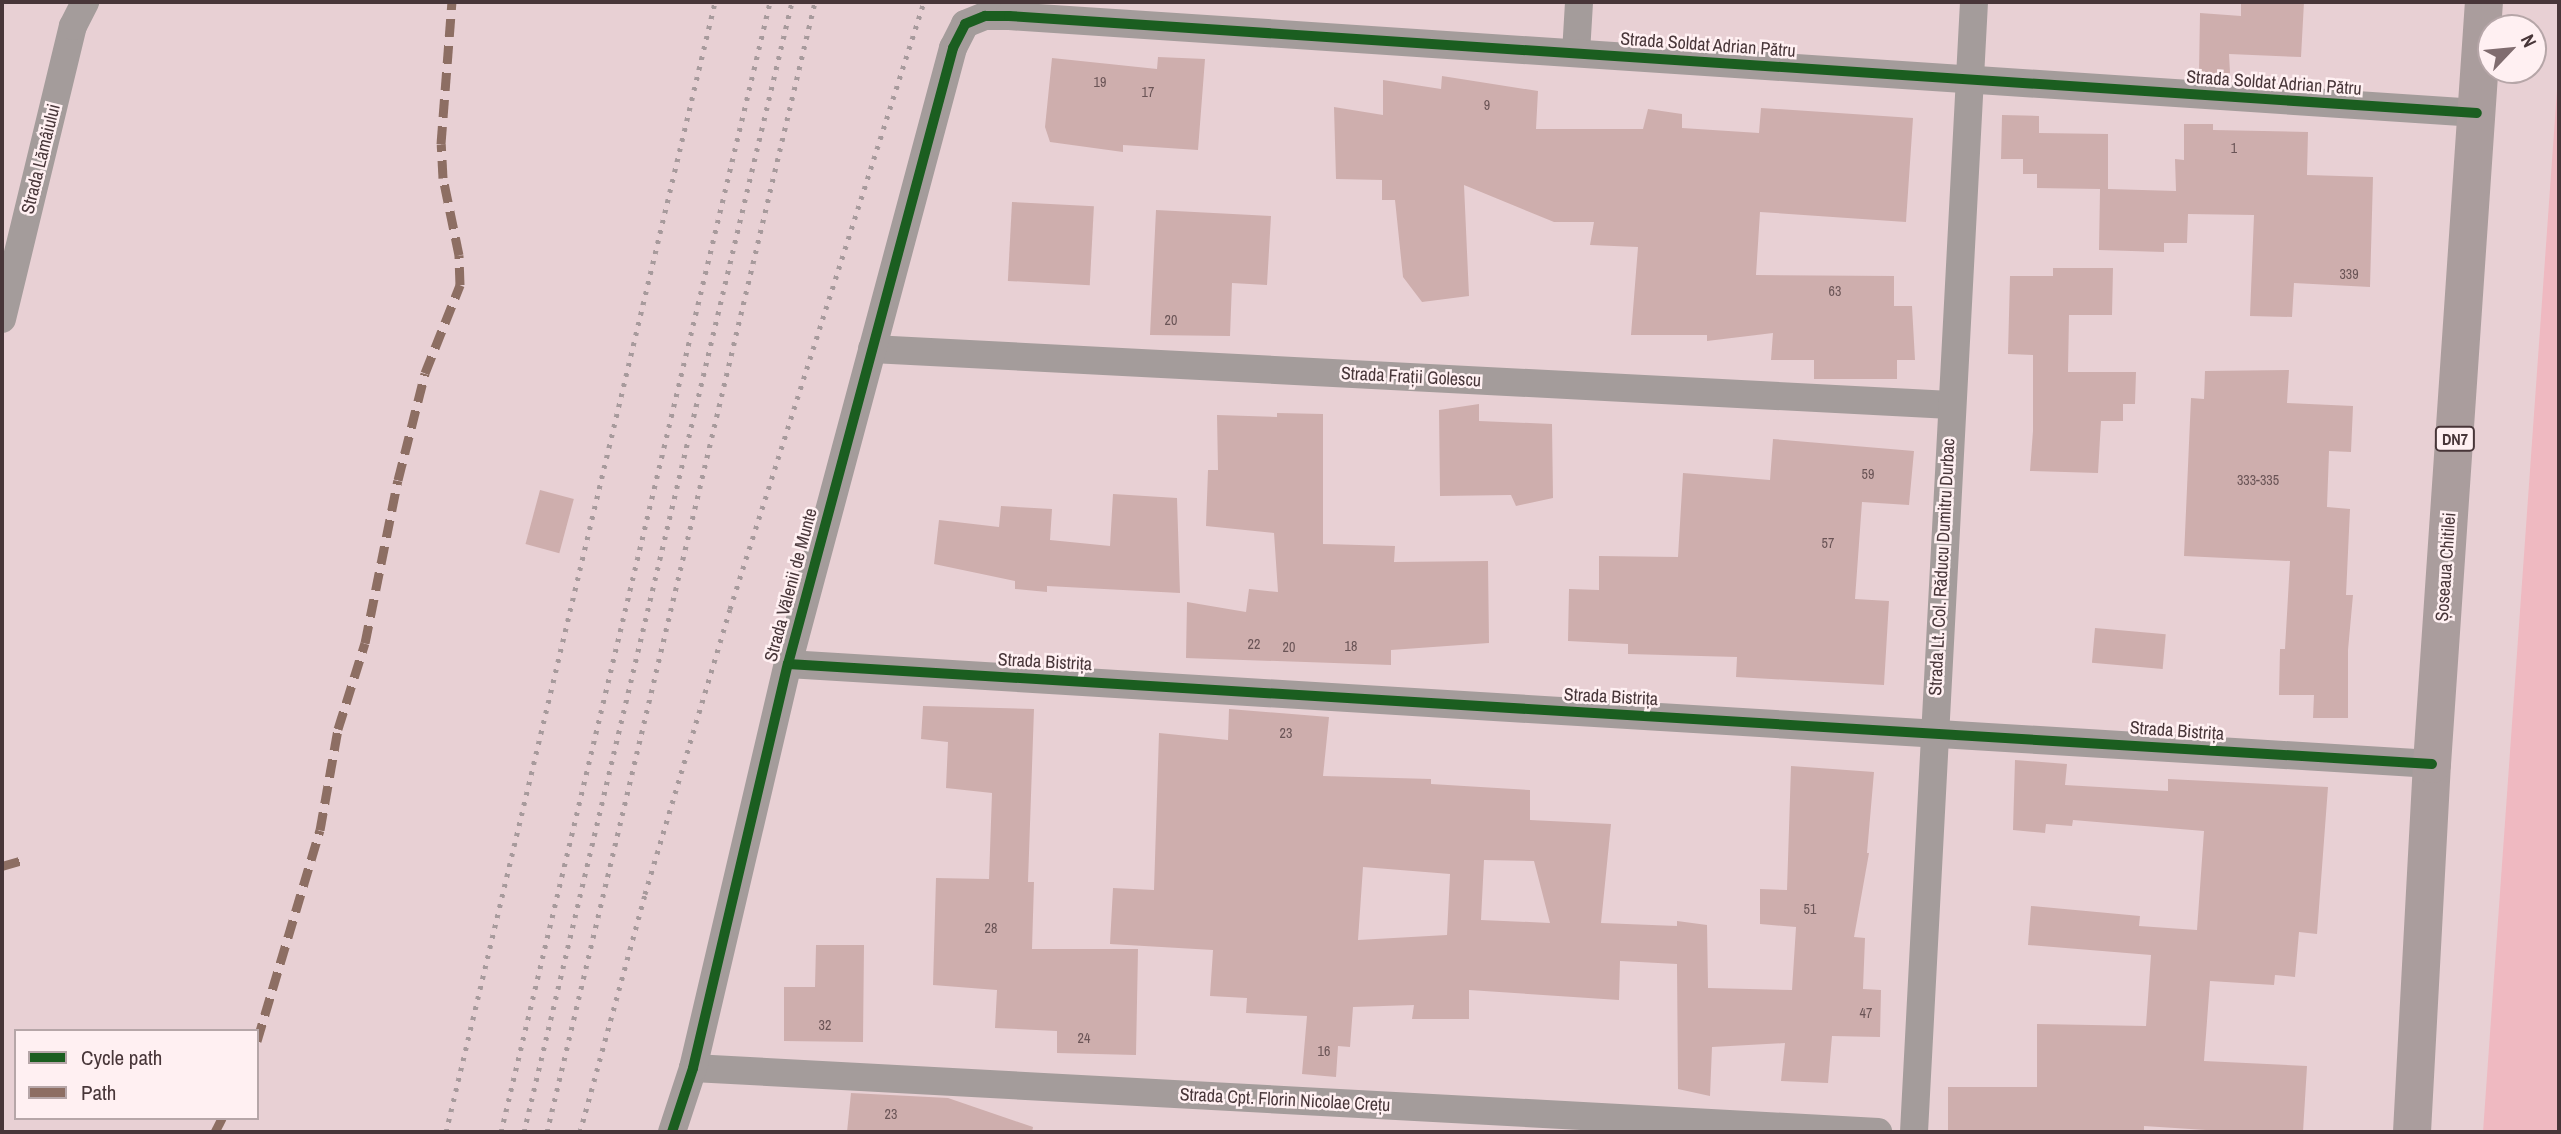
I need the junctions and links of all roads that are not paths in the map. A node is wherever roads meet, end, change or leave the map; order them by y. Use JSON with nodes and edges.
{"nodes":[{"id":1,"x":85,"y":2,"type":"edge"},
{"id":2,"x":1579,"y":2,"type":"edge"},
{"id":3,"x":1974,"y":2,"type":"edge"},
{"id":4,"x":2484,"y":2,"type":"edge"},
{"id":5,"x":953,"y":48,"type":"joint"},
{"id":6,"x":1576,"y":53,"type":"junction"},
{"id":7,"x":1969,"y":79,"type":"junction"},
{"id":8,"x":2477,"y":113,"type":"junction"},
{"id":9,"x":2,"y":318,"type":"edge"},
{"id":10,"x":872,"y":349,"type":"junction"},
{"id":11,"x":1951,"y":405,"type":"junction"},
{"id":12,"x":788,"y":664,"type":"junction"},
{"id":13,"x":1933,"y":734,"type":"junction"},
{"id":14,"x":2432,"y":764,"type":"junction"},
{"id":15,"x":693,"y":1068,"type":"junction"},
{"id":16,"x":672,"y":1132,"type":"edge"},
{"id":17,"x":1878,"y":1132,"type":"edge"},
{"id":18,"x":1914,"y":1132,"type":"edge"},
{"id":19,"x":2412,"y":1132,"type":"edge"}],
"edges":[{"from":1,"to":9,"type":"street","name":"Strada Lămâiului"},
{"from":2,"to":6,"type":"street"},
{"from":3,"to":7,"type":"street","name":"Strada Lt. Col. Răducu Dumitru Durbac"},
{"from":4,"to":8,"type":"main road","name":"Șoseaua Chitilei","number":"DN7"},
{"from":5,"to":6,"type":"street","name":"Strada Soldat Adrian Pătru"},
{"from":5,"to":10,"type":"street","name":"Strada Vălenii de Munte"},
{"from":6,"to":7,"type":"street","name":"Strada Soldat Adrian Pătru"},
{"from":7,"to":8,"type":"street","name":"Strada Soldat Adrian Pătru"},
{"from":7,"to":11,"type":"street","name":"Strada Lt. Col. Răducu Dumitru Durbac"},
{"from":8,"to":14,"type":"main road","name":"Șoseaua Chitilei","number":"DN7"},
{"from":10,"to":11,"type":"street","name":"Strada Frații Golescu"},
{"from":10,"to":12,"type":"street","name":"Strada Vălenii de Munte"},
{"from":11,"to":13,"type":"street","name":"Strada Lt. Col. Răducu Dumitru Durbac"},
{"from":12,"to":13,"type":"street","name":"Strada Bistrița"},
{"from":12,"to":15,"type":"street","name":"Strada Vălenii de Munte"},
{"from":13,"to":14,"type":"street","name":"Strada Bistrița"},
{"from":13,"to":18,"type":"street","name":"Strada Lt. Col. Răducu Dumitru Durbac"},
{"from":14,"to":19,"type":"main road","name":"Șoseaua Chitilei","number":"DN7"},
{"from":15,"to":16,"type":"street","name":"Strada Vălenii de Munte"},
{"from":15,"to":17,"type":"street","name":"Strada Cpt. Florin Nicolae Crețu"}]}
